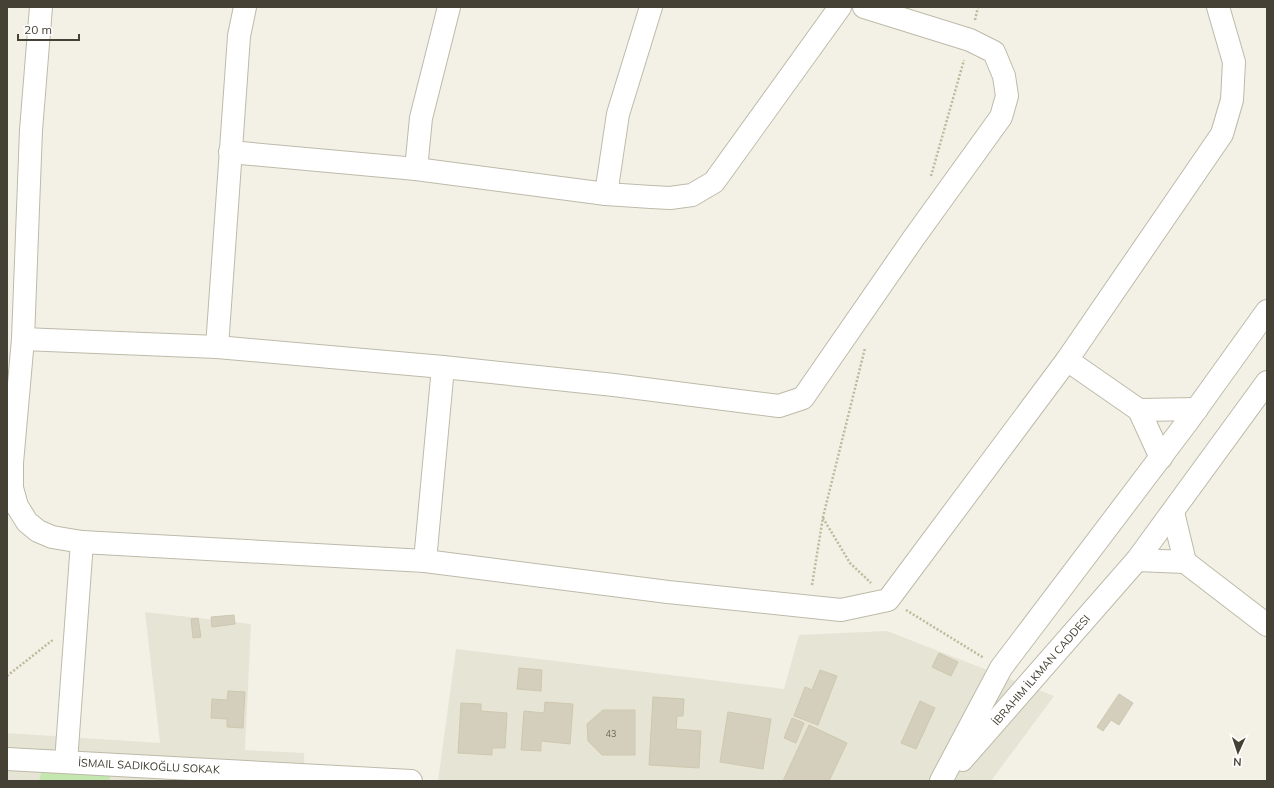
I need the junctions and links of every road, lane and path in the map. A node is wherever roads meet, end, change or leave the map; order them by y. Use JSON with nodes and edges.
{"nodes":[{"id":1,"x":41,"y":7,"type":"edge"},
{"id":2,"x":245,"y":7,"type":"edge"},
{"id":3,"x":449,"y":7,"type":"edge"},
{"id":4,"x":651,"y":7,"type":"edge"},
{"id":5,"x":840,"y":7,"type":"edge"},
{"id":6,"x":864,"y":7,"type":"edge"},
{"id":7,"x":1218,"y":7,"type":"edge"},
{"id":8,"x":230,"y":152,"type":"junction"},
{"id":9,"x":416,"y":169,"type":"junction"},
{"id":10,"x":606,"y":194,"type":"junction"},
{"id":11,"x":1267,"y":311,"type":"edge"},
{"id":12,"x":23,"y":339,"type":"junction"},
{"id":13,"x":217,"y":347,"type":"junction"},
{"id":14,"x":1067,"y":360,"type":"junction"},
{"id":15,"x":442,"y":367,"type":"junction"},
{"id":16,"x":1267,"y":382,"type":"edge"},
{"id":17,"x":1197,"y":409,"type":"junction"},
{"id":18,"x":1139,"y":410,"type":"junction"},
{"id":19,"x":1161,"y":458,"type":"junction"},
{"id":20,"x":1173,"y":512,"type":"junction"},
{"id":21,"x":823,"y":517,"type":"dead end"},
{"id":22,"x":82,"y":542,"type":"junction"},
{"id":23,"x":1137,"y":560,"type":"junction"},
{"id":24,"x":425,"y":561,"type":"junction"},
{"id":25,"x":1185,"y":562,"type":"junction"},
{"id":26,"x":888,"y":600,"type":"junction"},
{"id":27,"x":75,"y":622,"type":"junction"},
{"id":28,"x":1267,"y":625,"type":"edge"},
{"id":29,"x":1001,"y":668,"type":"junction"},
{"id":30,"x":7,"y":676,"type":"edge"},
{"id":31,"x":7,"y":759,"type":"edge"},
{"id":32,"x":66,"y":762,"type":"junction"},
{"id":33,"x":411,"y":781,"type":"edge"},
{"id":34,"x":943,"y":781,"type":"edge"}],
"edges":[{"from":1,"to":12,"type":"street"},
{"from":2,"to":8,"type":"street"},
{"from":3,"to":9,"type":"street"},
{"from":4,"to":10,"type":"street"},
{"from":5,"to":10,"type":"street"},
{"from":6,"to":15,"type":"street"},
{"from":7,"to":14,"type":"street"},
{"from":8,"to":9,"type":"street"},
{"from":8,"to":13,"type":"street"},
{"from":9,"to":10,"type":"street"},
{"from":11,"to":17,"type":"street"},
{"from":12,"to":13,"type":"street"},
{"from":12,"to":22,"type":"street"},
{"from":13,"to":15,"type":"street"},
{"from":14,"to":18,"type":"street"},
{"from":14,"to":26,"type":"street"},
{"from":15,"to":24,"type":"street"},
{"from":16,"to":20,"type":"street","name":"İBRAHIM İLKMAN CADDESI"},
{"from":17,"to":18,"type":"street"},
{"from":17,"to":19,"type":"street"},
{"from":18,"to":19,"type":"street"},
{"from":19,"to":29,"type":"street"},
{"from":20,"to":23,"type":"street","name":"İBRAHIM İLKMAN CADDESI"},
{"from":20,"to":25,"type":"street"},
{"from":21,"to":26,"type":"path"},
{"from":22,"to":24,"type":"street"},
{"from":22,"to":27,"type":"street"},
{"from":23,"to":25,"type":"street"},
{"from":23,"to":34,"type":"street","name":"İBRAHIM İLKMAN CADDESI"},
{"from":24,"to":26,"type":"street"},
{"from":25,"to":28,"type":"street"},
{"from":26,"to":29,"type":"path"},
{"from":27,"to":30,"type":"path"},
{"from":27,"to":32,"type":"street"},
{"from":29,"to":34,"type":"street"},
{"from":31,"to":32,"type":"street"},
{"from":32,"to":33,"type":"street"}]}
